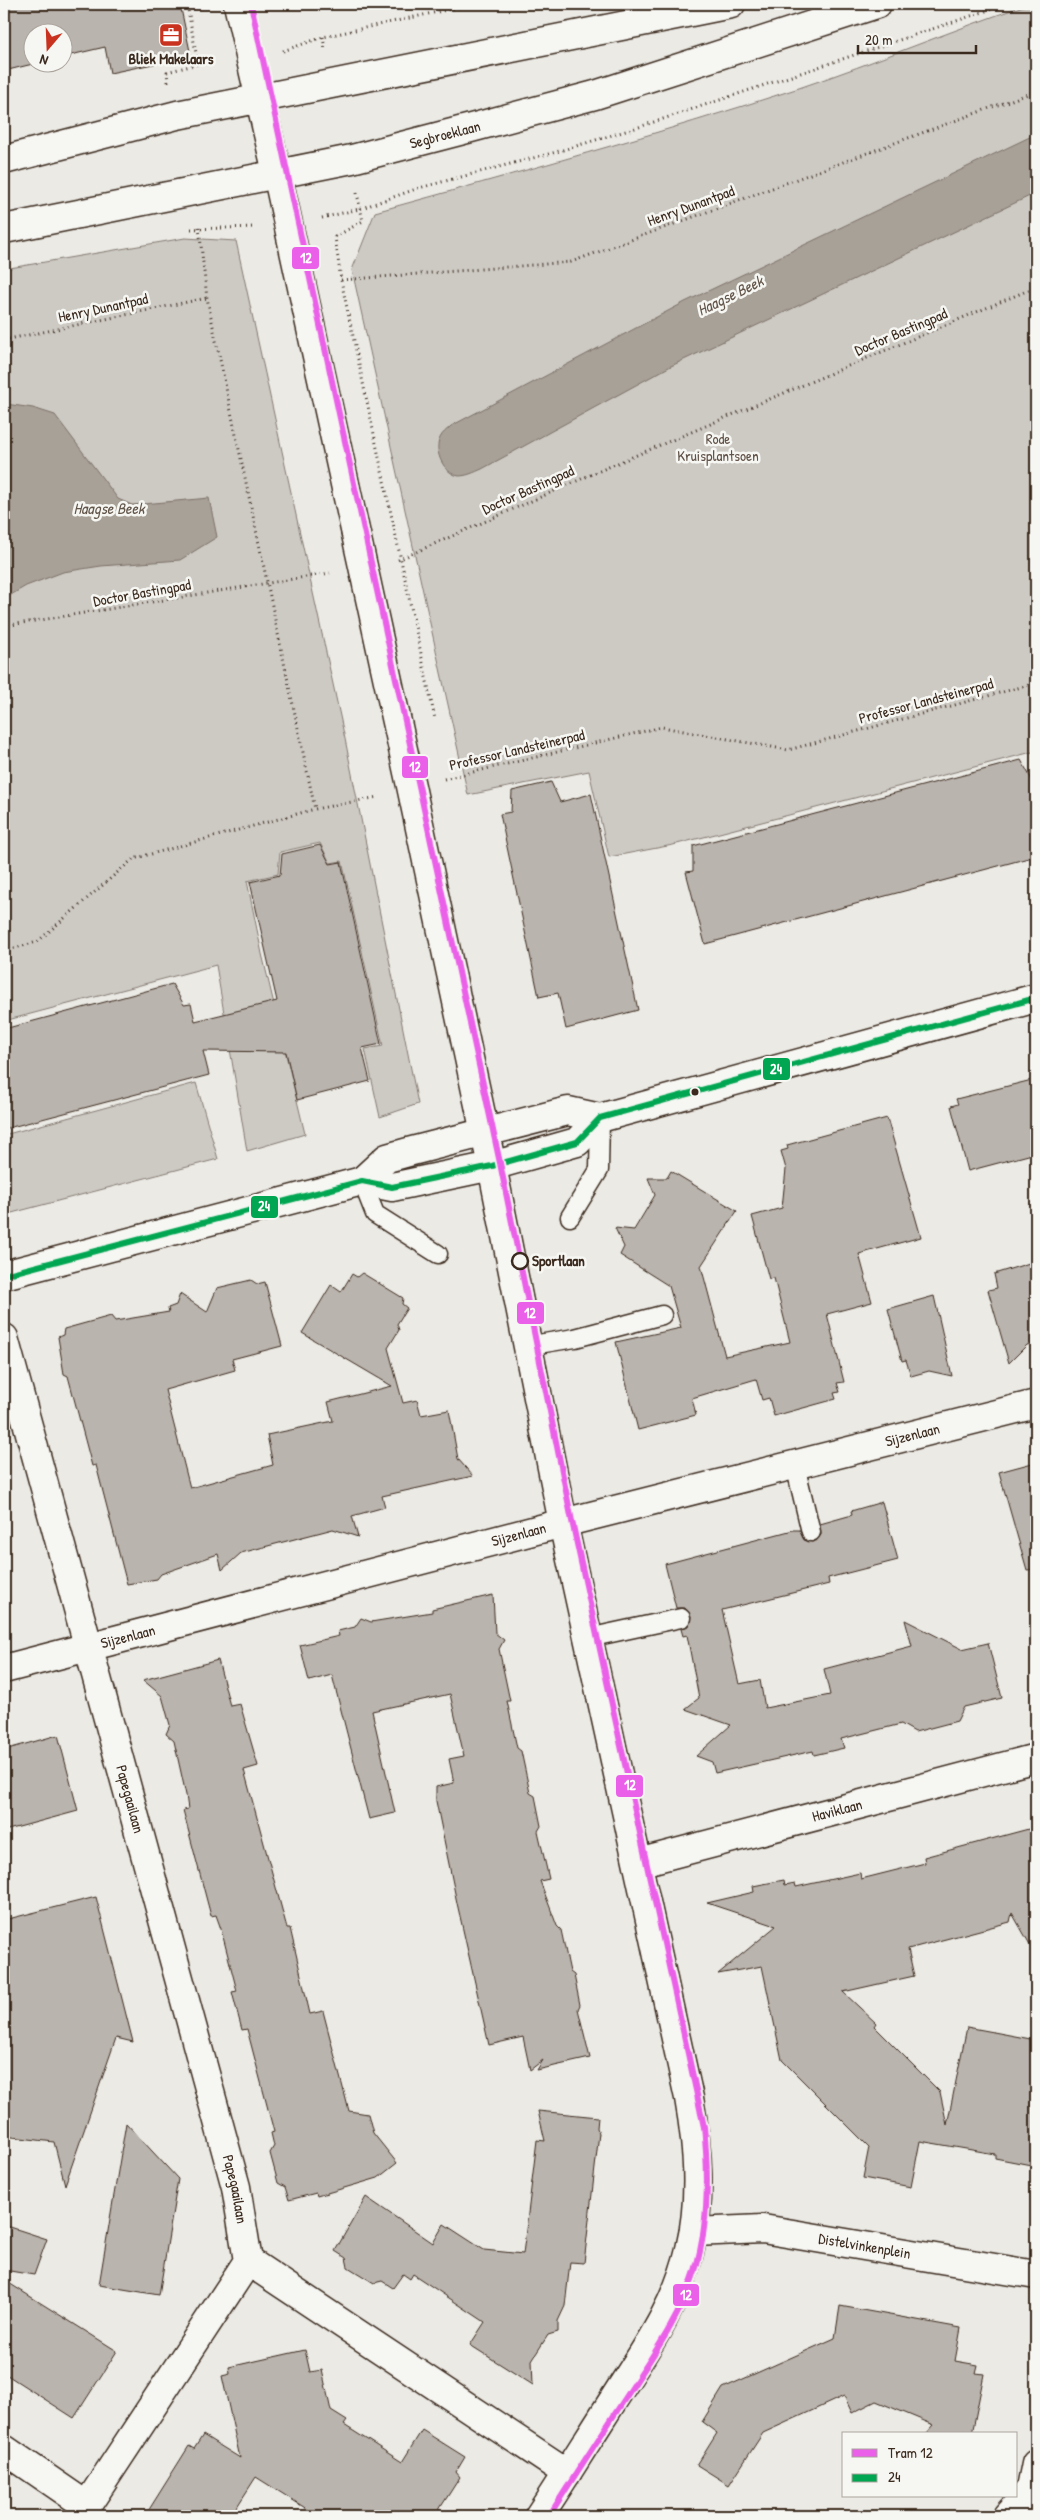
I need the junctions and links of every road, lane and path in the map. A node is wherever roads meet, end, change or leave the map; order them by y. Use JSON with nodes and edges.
{"nodes":[{"id":1,"x":187,"y":4,"type":"edge"},
{"id":2,"x":238,"y":4,"type":"edge"},
{"id":3,"x":731,"y":4,"type":"edge"},
{"id":4,"x":877,"y":4,"type":"edge"},
{"id":5,"x":1036,"y":91,"type":"edge"},
{"id":6,"x":260,"y":98,"type":"junction"},
{"id":7,"x":177,"y":115,"type":"junction"},
{"id":8,"x":4,"y":160,"type":"edge"},
{"id":9,"x":277,"y":173,"type":"junction"},
{"id":10,"x":192,"y":192,"type":"junction"},
{"id":11,"x":359,"y":210,"type":"dead end"},
{"id":12,"x":4,"y":229,"type":"edge"},
{"id":13,"x":341,"y":280,"type":"junction"},
{"id":14,"x":1036,"y":287,"type":"edge"},
{"id":15,"x":206,"y":298,"type":"junction"},
{"id":16,"x":4,"y":340,"type":"edge"},
{"id":17,"x":401,"y":559,"type":"junction"},
{"id":18,"x":362,"y":568,"type":"junction"},
{"id":19,"x":266,"y":583,"type":"junction"},
{"id":20,"x":4,"y":626,"type":"edge"},
{"id":21,"x":1036,"y":683,"type":"edge"},
{"id":22,"x":435,"y":721,"type":"dead end"},
{"id":23,"x":445,"y":769,"type":"dead end"},
{"id":24,"x":447,"y":779,"type":"junction"},
{"id":25,"x":411,"y":786,"type":"junction"},
{"id":26,"x":315,"y":809,"type":"junction"},
{"id":27,"x":4,"y":951,"type":"edge"},
{"id":28,"x":1036,"y":998,"type":"edge"},
{"id":29,"x":600,"y":1118,"type":"junction"},
{"id":30,"x":484,"y":1132,"type":"junction"},
{"id":31,"x":492,"y":1166,"type":"junction"},
{"id":32,"x":362,"y":1181,"type":"junction"},
{"id":33,"x":570,"y":1217,"type":"dead end"},
{"id":34,"x":438,"y":1254,"type":"dead end"},
{"id":35,"x":4,"y":1275,"type":"edge"},
{"id":36,"x":662,"y":1315,"type":"dead end"},
{"id":37,"x":4,"y":1338,"type":"edge"},
{"id":38,"x":526,"y":1346,"type":"junction"},
{"id":39,"x":1036,"y":1404,"type":"edge"},
{"id":40,"x":795,"y":1465,"type":"junction"},
{"id":41,"x":563,"y":1524,"type":"junction"},
{"id":42,"x":811,"y":1532,"type":"dead end"},
{"id":43,"x":681,"y":1618,"type":"dead end"},
{"id":44,"x":588,"y":1638,"type":"junction"},
{"id":45,"x":89,"y":1647,"type":"junction"},
{"id":46,"x":4,"y":1669,"type":"edge"},
{"id":47,"x":1036,"y":1758,"type":"edge"},
{"id":48,"x":638,"y":1863,"type":"junction"},
{"id":49,"x":694,"y":2232,"type":"junction"},
{"id":50,"x":248,"y":2261,"type":"junction"},
{"id":51,"x":1036,"y":2275,"type":"edge"},
{"id":52,"x":4,"y":2449,"type":"edge"},
{"id":53,"x":567,"y":2473,"type":"junction"},
{"id":54,"x":1035,"y":2482,"type":"edge"},
{"id":55,"x":83,"y":2511,"type":"edge"},
{"id":56,"x":539,"y":2516,"type":"edge"},
{"id":57,"x":1008,"y":2516,"type":"edge"}],
"edges":[{"from":1,"to":7,"type":"path"},
{"from":2,"to":6,"type":"street"},
{"from":3,"to":6,"type":"street"},
{"from":4,"to":9,"type":"street","name":"Segbroeklaan"},
{"from":5,"to":13,"type":"path","name":"Henry Dunantpad"},
{"from":6,"to":7,"type":"street"},
{"from":6,"to":9,"type":"street"},
{"from":7,"to":8,"type":"street"},
{"from":9,"to":10,"type":"street","name":"Segbroeklaan"},
{"from":9,"to":18,"type":"street"},
{"from":10,"to":12,"type":"street","name":"Segbroeklaan"},
{"from":10,"to":15,"type":"path"},
{"from":11,"to":13,"type":"path"},
{"from":13,"to":17,"type":"path"},
{"from":14,"to":17,"type":"path","name":"Doctor Bastingpad"},
{"from":15,"to":16,"type":"path","name":"Henry Dunantpad"},
{"from":15,"to":19,"type":"path"},
{"from":17,"to":18,"type":"path","name":"Doctor Bastingpad"},
{"from":17,"to":22,"type":"path"},
{"from":18,"to":19,"type":"path","name":"Doctor Bastingpad"},
{"from":18,"to":25,"type":"street"},
{"from":19,"to":20,"type":"path","name":"Doctor Bastingpad"},
{"from":19,"to":26,"type":"path"},
{"from":21,"to":24,"type":"path","name":"Professor Landsteinerpad"},
{"from":23,"to":24,"type":"path"},
{"from":24,"to":25,"type":"path","name":"Professor Landsteinerpad"},
{"from":25,"to":26,"type":"path","name":"Professor Landsteinerpad"},
{"from":25,"to":30,"type":"street"},
{"from":26,"to":27,"type":"path","name":"Professor Landsteinerpad"},
{"from":28,"to":29,"type":"street"},
{"from":29,"to":30,"type":"street"},
{"from":29,"to":31,"type":"street"},
{"from":29,"to":33,"type":"lane"},
{"from":30,"to":31,"type":"street"},
{"from":30,"to":32,"type":"street"},
{"from":31,"to":32,"type":"street"},
{"from":31,"to":38,"type":"street"},
{"from":32,"to":34,"type":"lane"},
{"from":32,"to":35,"type":"street"},
{"from":36,"to":38,"type":"lane"},
{"from":37,"to":45,"type":"street","name":"Papegaailaan"},
{"from":38,"to":41,"type":"street"},
{"from":39,"to":40,"type":"street","name":"Sijzenlaan"},
{"from":40,"to":41,"type":"street","name":"Sijzenlaan"},
{"from":40,"to":42,"type":"lane"},
{"from":41,"to":44,"type":"street"},
{"from":41,"to":45,"type":"street","name":"Sijzenlaan"},
{"from":43,"to":44,"type":"lane"},
{"from":44,"to":48,"type":"street"},
{"from":45,"to":46,"type":"street","name":"Sijzenlaan"},
{"from":45,"to":50,"type":"street","name":"Papegaailaan"},
{"from":47,"to":48,"type":"street","name":"Haviklaan"},
{"from":48,"to":49,"type":"street"},
{"from":49,"to":51,"type":"street","name":"Distelvinkenplein"},
{"from":49,"to":53,"type":"street"},
{"from":50,"to":53,"type":"street"},
{"from":50,"to":55,"type":"street"},
{"from":52,"to":55,"type":"street"},
{"from":53,"to":56,"type":"street"},
{"from":54,"to":57,"type":"street"}]}
